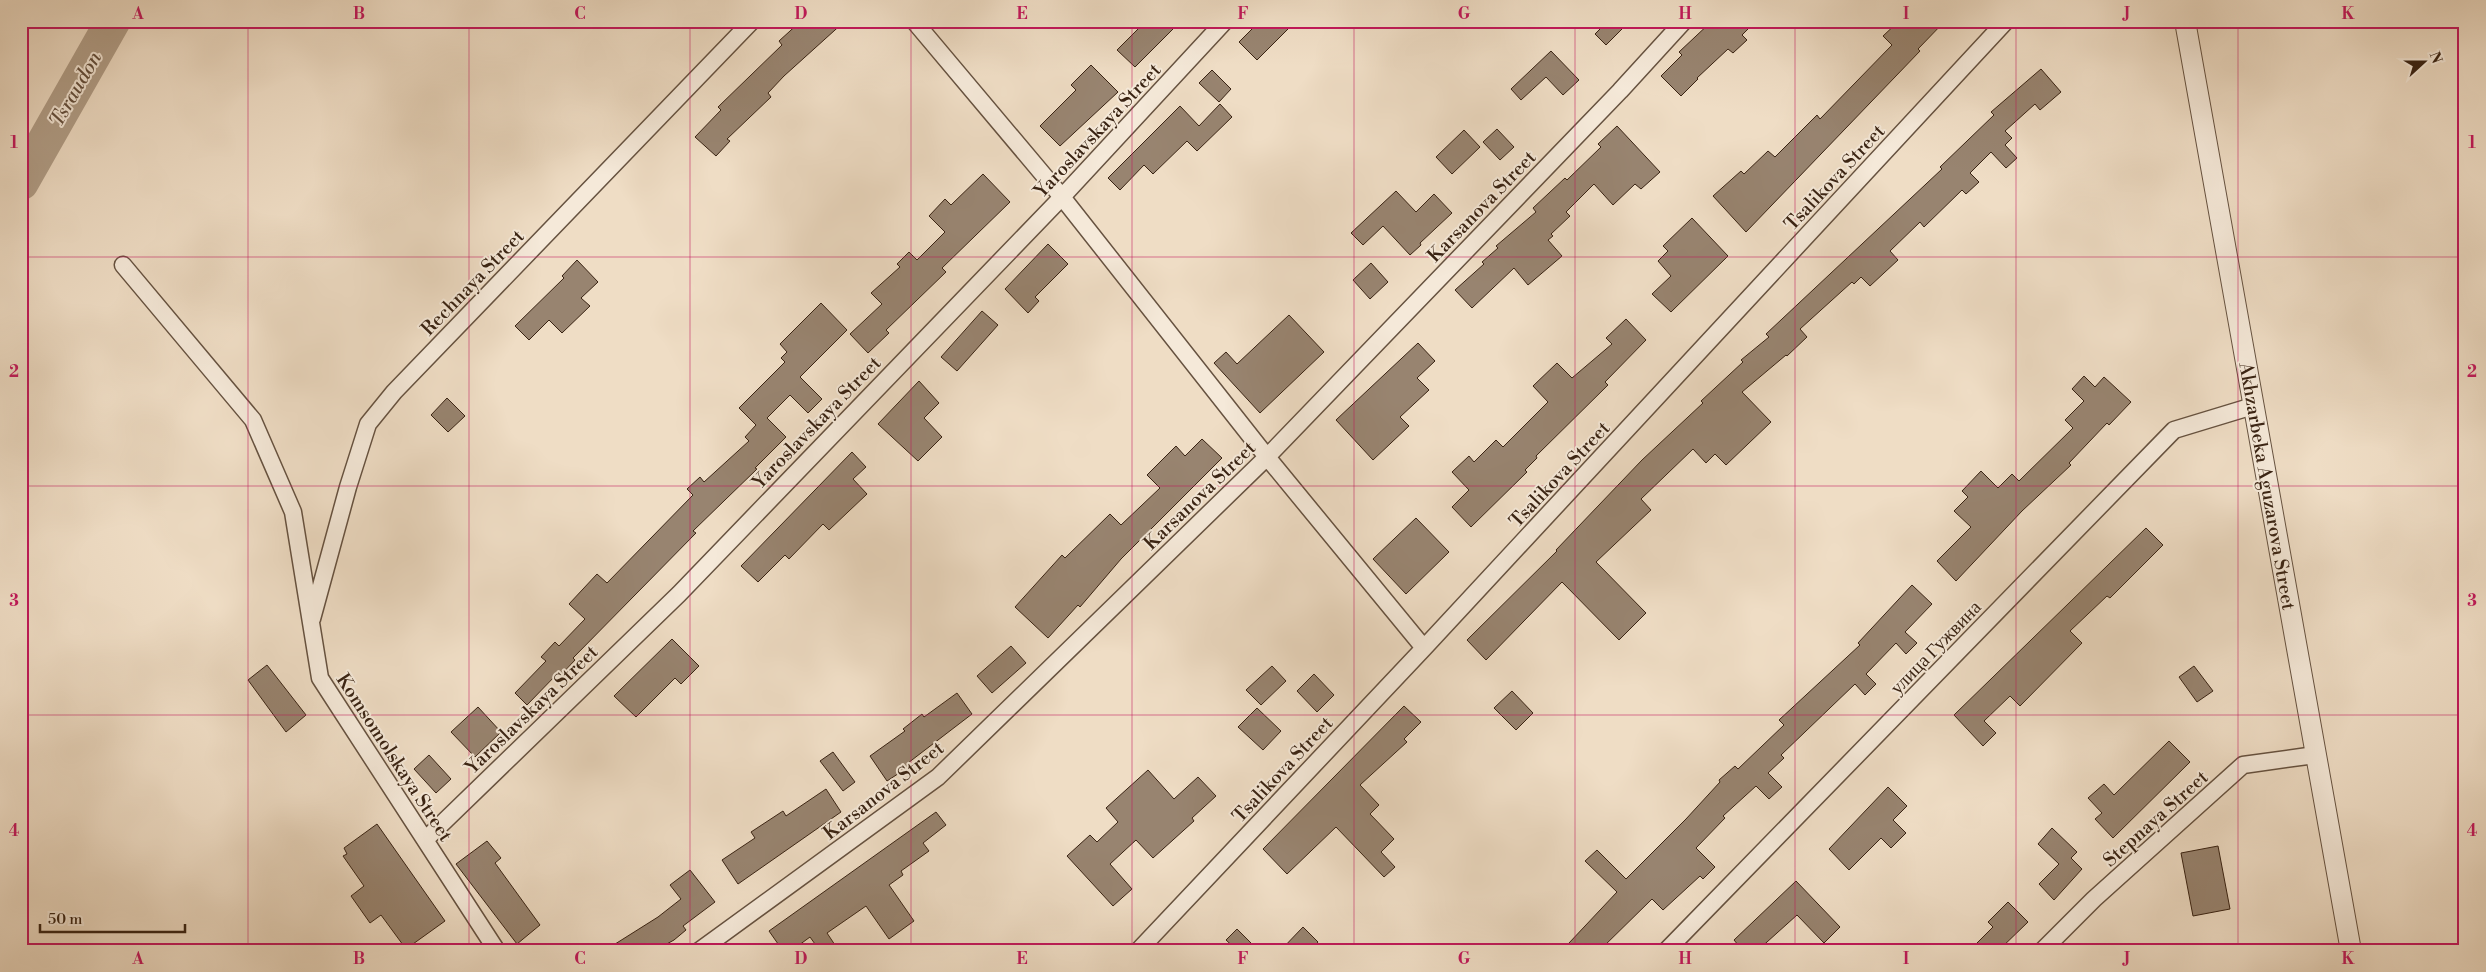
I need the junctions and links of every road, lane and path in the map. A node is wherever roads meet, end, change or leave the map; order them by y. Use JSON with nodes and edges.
{"nodes":[{"id":1,"x":752,"y":21,"type":"edge"},
{"id":2,"x":914,"y":21,"type":"edge"},
{"id":3,"x":1225,"y":21,"type":"edge"},
{"id":4,"x":1684,"y":21,"type":"edge"},
{"id":5,"x":2006,"y":21,"type":"edge"},
{"id":6,"x":2185,"y":21,"type":"edge"},
{"id":7,"x":1062,"y":198,"type":"junction"},
{"id":8,"x":123,"y":265,"type":"dead end"},
{"id":9,"x":2253,"y":406,"type":"junction"},
{"id":10,"x":1266,"y":457,"type":"junction"},
{"id":11,"x":311,"y":624,"type":"junction"},
{"id":12,"x":1424,"y":648,"type":"junction"},
{"id":13,"x":2316,"y":755,"type":"junction"},
{"id":14,"x":425,"y":840,"type":"junction"},
{"id":15,"x":497,"y":951,"type":"edge"},
{"id":16,"x":699,"y":951,"type":"edge"},
{"id":17,"x":1138,"y":951,"type":"edge"},
{"id":18,"x":1666,"y":951,"type":"edge"},
{"id":19,"x":2042,"y":951,"type":"edge"},
{"id":20,"x":2351,"y":951,"type":"edge"}],
"edges":[{"from":1,"to":11,"type":"street","name":"Rechnaya Street"},
{"from":2,"to":7,"type":"street"},
{"from":3,"to":7,"type":"street","name":"Yaroslavskaya Street"},
{"from":4,"to":10,"type":"street","name":"Karsanova Street"},
{"from":5,"to":12,"type":"street","name":"Tsalikova Street"},
{"from":6,"to":9,"type":"street","name":"Akhzarbeka Aguzarova Street"},
{"from":7,"to":10,"type":"street"},
{"from":7,"to":14,"type":"street","name":"Yaroslavskaya Street"},
{"from":8,"to":11,"type":"street","name":"Komsomolskaya Street"},
{"from":9,"to":13,"type":"street","name":"Akhzarbeka Aguzarova Street"},
{"from":9,"to":18,"type":"street","name":"улица Гужвина"},
{"from":10,"to":12,"type":"street"},
{"from":10,"to":16,"type":"street","name":"Karsanova Street"},
{"from":11,"to":14,"type":"street","name":"Komsomolskaya Street"},
{"from":12,"to":17,"type":"street","name":"Tsalikova Street"},
{"from":13,"to":19,"type":"street","name":"Stepnaya Street"},
{"from":13,"to":20,"type":"street","name":"Akhzarbeka Aguzarova Street"},
{"from":14,"to":15,"type":"street","name":"Komsomolskaya Street"}]}
